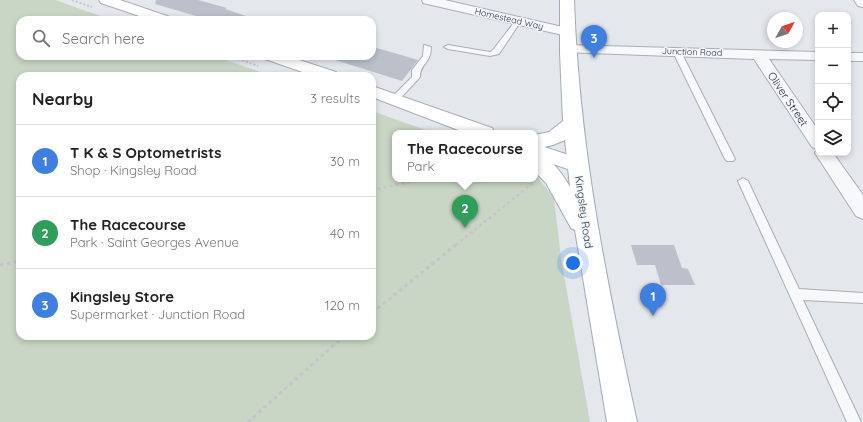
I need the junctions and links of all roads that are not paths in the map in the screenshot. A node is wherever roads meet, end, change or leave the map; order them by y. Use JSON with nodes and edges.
{"nodes":[{"id":1,"x":106,"y":0,"type":"edge"},
{"id":2,"x":428,"y":0,"type":"edge"},
{"id":3,"x":567,"y":0,"type":"edge"},
{"id":4,"x":860,"y":0,"type":"edge"},
{"id":5,"x":863,"y":3,"type":"edge"},
{"id":6,"x":152,"y":16,"type":"edge"},
{"id":7,"x":518,"y":21,"type":"junction"},
{"id":8,"x":567,"y":40,"type":"junction"},
{"id":9,"x":427,"y":47,"type":"dead end"},
{"id":10,"x":448,"y":47,"type":"dead end"},
{"id":11,"x":677,"y":52,"type":"junction"},
{"id":12,"x":758,"y":54,"type":"junction"},
{"id":13,"x":815,"y":56,"type":"edge"},
{"id":14,"x":851,"y":57,"type":"edge"},
{"id":15,"x":863,"y":57,"type":"edge"},
{"id":16,"x":282,"y":60,"type":"edge"},
{"id":17,"x":318,"y":72,"type":"edge"},
{"id":18,"x":376,"y":93,"type":"edge"},
{"id":19,"x":394,"y":100,"type":"junction"},
{"id":20,"x":573,"y":122,"type":"junction"},
{"id":21,"x":478,"y":130,"type":"edge"},
{"id":22,"x":815,"y":140,"type":"edge"},
{"id":23,"x":538,"y":142,"type":"edge"},
{"id":24,"x":538,"y":152,"type":"edge"},
{"id":25,"x":826,"y":156,"type":"edge"},
{"id":26,"x":730,"y":159,"type":"dead end"},
{"id":27,"x":577,"y":165,"type":"junction"},
{"id":28,"x":538,"y":170,"type":"edge"},
{"id":29,"x":743,"y":181,"type":"dead end"},
{"id":30,"x":863,"y":211,"type":"edge"},
{"id":31,"x":588,"y":239,"type":"junction"},
{"id":32,"x":796,"y":294,"type":"junction"},
{"id":33,"x":863,"y":298,"type":"edge"},
{"id":34,"x":622,"y":422,"type":"edge"},
{"id":35,"x":854,"y":422,"type":"edge"}],
"edges":[{"from":1,"to":6,"type":"main road"},
{"from":2,"to":7,"type":"street","name":"Homestead Way"},
{"from":3,"to":8,"type":"main road","name":"Kingsley Road"},
{"from":4,"to":5,"type":"street"},
{"from":7,"to":8,"type":"street","name":"Homestead Way"},
{"from":7,"to":10,"type":"lane"},
{"from":8,"to":11,"type":"street","name":"Junction Road"},
{"from":8,"to":20,"type":"main road","name":"Kingsley Road"},
{"from":9,"to":19,"type":"lane"},
{"from":11,"to":12,"type":"street","name":"Junction Road"},
{"from":11,"to":26,"type":"lane"},
{"from":12,"to":13,"type":"street","name":"Junction Road"},
{"from":12,"to":22,"type":"street","name":"Oliver Street"},
{"from":14,"to":15,"type":"street"},
{"from":16,"to":17,"type":"main road"},
{"from":18,"to":19,"type":"main road"},
{"from":19,"to":21,"type":"main road"},
{"from":20,"to":23,"type":"main road"},
{"from":20,"to":27,"type":"main road","name":"Kingsley Road"},
{"from":24,"to":27,"type":"main road"},
{"from":25,"to":30,"type":"street"},
{"from":27,"to":31,"type":"main road","name":"Kingsley Road"},
{"from":28,"to":31,"type":"main road"},
{"from":29,"to":32,"type":"lane"},
{"from":31,"to":34,"type":"main road","name":"Kingsley Road"},
{"from":32,"to":33,"type":"lane"},
{"from":32,"to":35,"type":"lane"}]}
